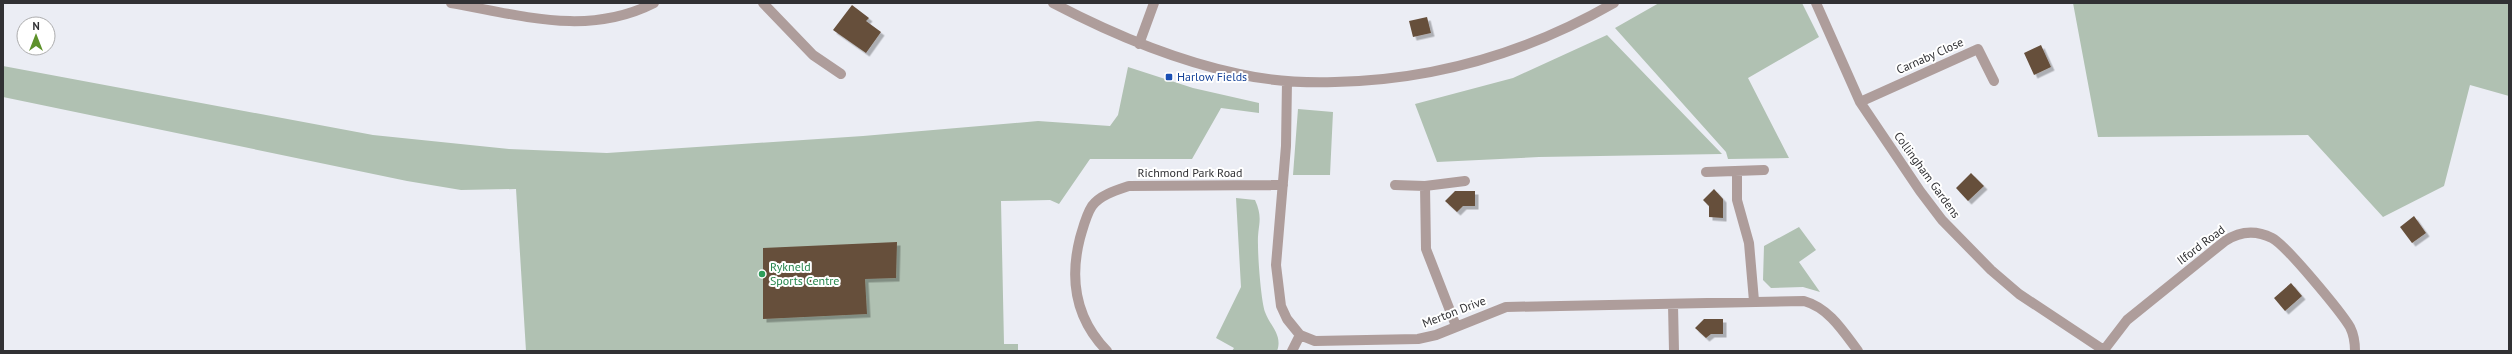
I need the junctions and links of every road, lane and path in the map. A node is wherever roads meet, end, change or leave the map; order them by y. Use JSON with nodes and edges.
{"nodes":[{"id":1,"x":451,"y":3,"type":"edge"},
{"id":2,"x":654,"y":3,"type":"edge"},
{"id":3,"x":763,"y":3,"type":"edge"},
{"id":4,"x":1053,"y":3,"type":"edge"},
{"id":5,"x":1154,"y":3,"type":"edge"},
{"id":6,"x":1614,"y":3,"type":"edge"},
{"id":7,"x":1816,"y":3,"type":"edge"},
{"id":8,"x":1139,"y":44,"type":"junction"},
{"id":9,"x":841,"y":74,"type":"dead end"},
{"id":10,"x":1287,"y":81,"type":"junction"},
{"id":11,"x":1994,"y":81,"type":"dead end"},
{"id":12,"x":1860,"y":102,"type":"junction"},
{"id":13,"x":1764,"y":170,"type":"dead end"},
{"id":14,"x":1706,"y":172,"type":"dead end"},
{"id":15,"x":1737,"y":172,"type":"junction"},
{"id":16,"x":1465,"y":180,"type":"dead end"},
{"id":17,"x":1283,"y":185,"type":"junction"},
{"id":18,"x":1395,"y":185,"type":"dead end"},
{"id":19,"x":1425,"y":186,"type":"junction"},
{"id":20,"x":1754,"y":301,"type":"junction"},
{"id":21,"x":1673,"y":305,"type":"junction"},
{"id":22,"x":1456,"y":326,"type":"junction"},
{"id":23,"x":1300,"y":335,"type":"junction"},
{"id":24,"x":1107,"y":351,"type":"edge"},
{"id":25,"x":1292,"y":351,"type":"edge"},
{"id":26,"x":1674,"y":351,"type":"edge"},
{"id":27,"x":1858,"y":351,"type":"edge"},
{"id":28,"x":2104,"y":351,"type":"edge"},
{"id":29,"x":2355,"y":351,"type":"edge"}],
"edges":[{"from":1,"to":2,"type":"street"},
{"from":3,"to":9,"type":"street"},
{"from":4,"to":8,"type":"street"},
{"from":5,"to":8,"type":"street"},
{"from":6,"to":10,"type":"street"},
{"from":7,"to":12,"type":"street","name":"Collingham Gardens"},
{"from":8,"to":10,"type":"street"},
{"from":10,"to":17,"type":"street"},
{"from":11,"to":12,"type":"street","name":"Carnaby Close"},
{"from":12,"to":28,"type":"street","name":"Collingham Gardens"},
{"from":13,"to":15,"type":"street"},
{"from":14,"to":15,"type":"street"},
{"from":15,"to":20,"type":"street"},
{"from":16,"to":19,"type":"street"},
{"from":17,"to":23,"type":"street"},
{"from":17,"to":24,"type":"street","name":"Richmond Park Road"},
{"from":18,"to":19,"type":"street"},
{"from":19,"to":22,"type":"street"},
{"from":20,"to":21,"type":"street","name":"Merton Drive"},
{"from":20,"to":27,"type":"street","name":"Merton Drive"},
{"from":21,"to":22,"type":"street","name":"Merton Drive"},
{"from":21,"to":26,"type":"street"},
{"from":22,"to":23,"type":"street","name":"Merton Drive"},
{"from":23,"to":25,"type":"street"},
{"from":28,"to":29,"type":"street","name":"Ilford Road"}]}
